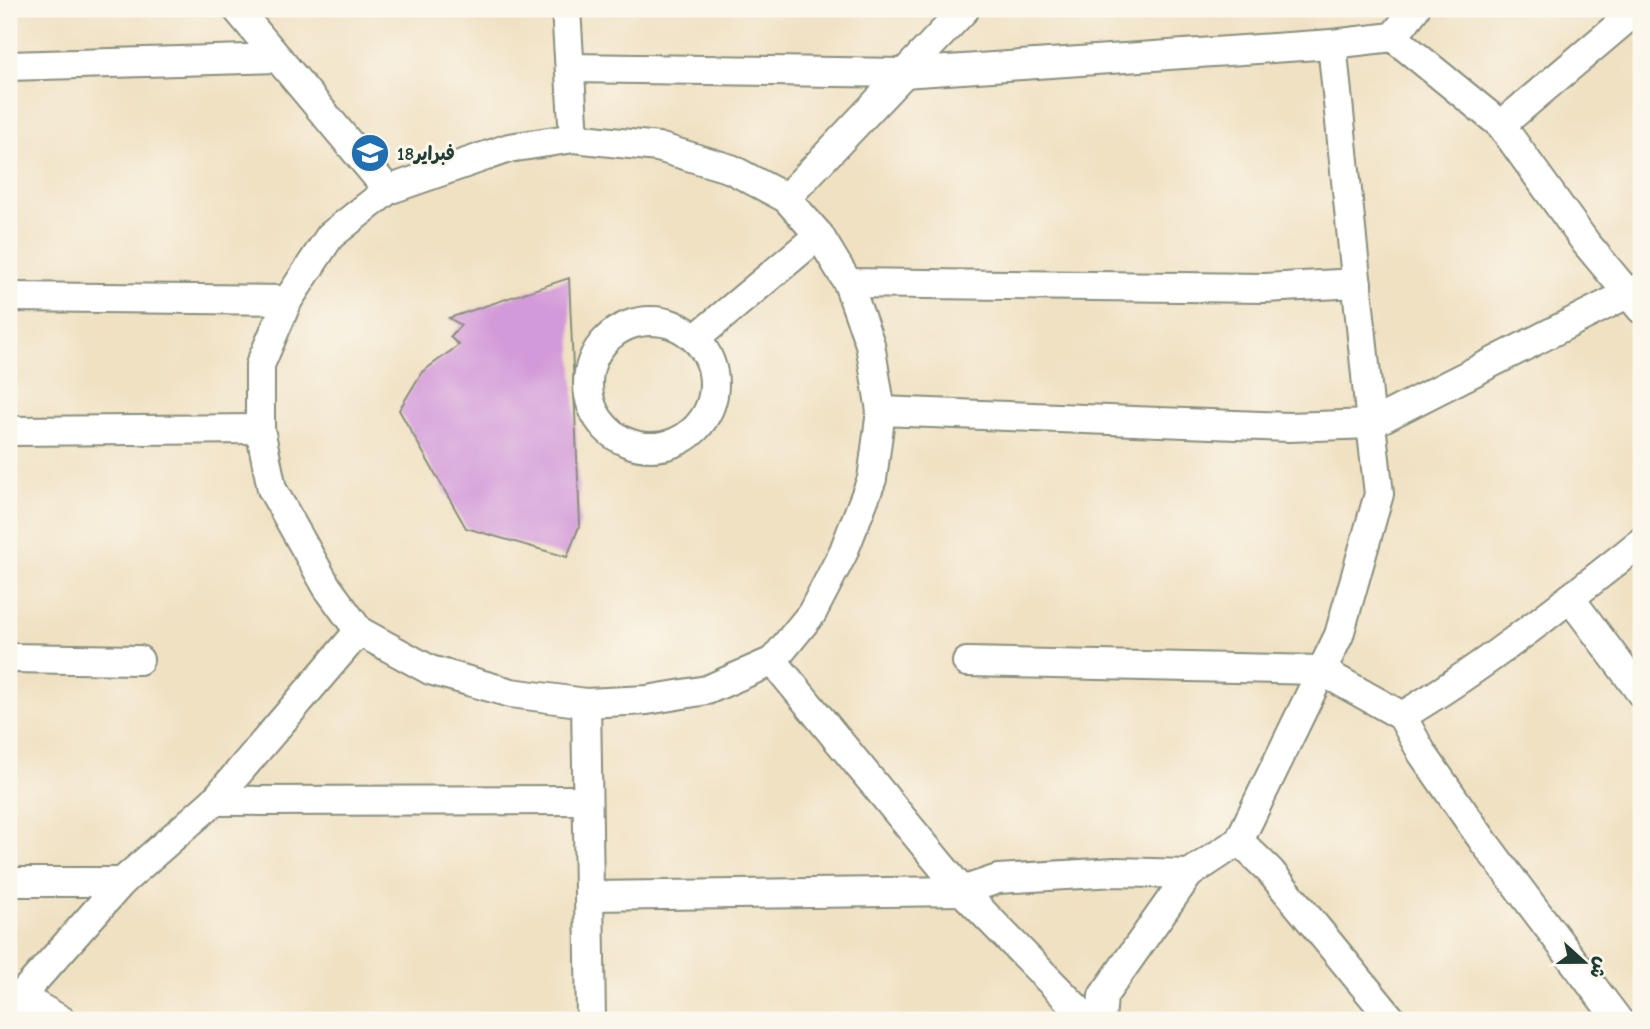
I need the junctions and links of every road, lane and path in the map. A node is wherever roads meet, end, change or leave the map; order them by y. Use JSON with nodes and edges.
{"nodes":[{"id":1,"x":237,"y":9,"type":"edge"},
{"id":2,"x":566,"y":9,"type":"edge"},
{"id":3,"x":965,"y":9,"type":"edge"},
{"id":4,"x":1415,"y":9,"type":"edge"},
{"id":5,"x":1638,"y":9,"type":"edge"},
{"id":6,"x":1393,"y":37,"type":"junction"},
{"id":7,"x":1332,"y":44,"type":"junction"},
{"id":8,"x":278,"y":58,"type":"junction"},
{"id":9,"x":9,"y":66,"type":"edge"},
{"id":10,"x":571,"y":68,"type":"junction"},
{"id":11,"x":903,"y":73,"type":"junction"},
{"id":12,"x":1501,"y":125,"type":"junction"},
{"id":13,"x":574,"y":138,"type":"junction"},
{"id":14,"x":388,"y":190,"type":"junction"},
{"id":15,"x":786,"y":198,"type":"junction"},
{"id":16,"x":819,"y":235,"type":"junction"},
{"id":17,"x":848,"y":283,"type":"junction"},
{"id":18,"x":1357,"y":283,"type":"junction"},
{"id":19,"x":9,"y":297,"type":"edge"},
{"id":20,"x":1638,"y":297,"type":"edge"},
{"id":21,"x":288,"y":300,"type":"junction"},
{"id":22,"x":695,"y":339,"type":"junction"},
{"id":23,"x":881,"y":411,"type":"junction"},
{"id":24,"x":1371,"y":424,"type":"junction"},
{"id":25,"x":260,"y":429,"type":"junction"},
{"id":26,"x":9,"y":430,"type":"edge"},
{"id":27,"x":1641,"y":542,"type":"edge"},
{"id":28,"x":1570,"y":598,"type":"junction"},
{"id":29,"x":359,"y":631,"type":"junction"},
{"id":30,"x":9,"y":658,"type":"edge"},
{"id":31,"x":139,"y":660,"type":"dead end"},
{"id":32,"x":773,"y":661,"type":"junction"},
{"id":33,"x":967,"y":662,"type":"dead end"},
{"id":34,"x":1320,"y":670,"type":"junction"},
{"id":35,"x":1641,"y":693,"type":"edge"},
{"id":36,"x":586,"y":703,"type":"junction"},
{"id":37,"x":1402,"y":716,"type":"junction"},
{"id":38,"x":586,"y":800,"type":"junction"},
{"id":39,"x":214,"y":801,"type":"junction"},
{"id":40,"x":1239,"y":841,"type":"junction"},
{"id":41,"x":1189,"y":874,"type":"junction"},
{"id":42,"x":9,"y":882,"type":"edge"},
{"id":43,"x":122,"y":882,"type":"junction"},
{"id":44,"x":962,"y":891,"type":"junction"},
{"id":45,"x":590,"y":896,"type":"junction"},
{"id":46,"x":15,"y":1003,"type":"edge"},
{"id":47,"x":61,"y":1020,"type":"edge"},
{"id":48,"x":591,"y":1020,"type":"edge"},
{"id":49,"x":1088,"y":1020,"type":"edge"},
{"id":50,"x":1101,"y":1020,"type":"edge"},
{"id":51,"x":1392,"y":1020,"type":"edge"},
{"id":52,"x":1618,"y":1020,"type":"edge"}],
"edges":[{"from":1,"to":8,"type":"street"},
{"from":2,"to":10,"type":"street"},
{"from":3,"to":11,"type":"street"},
{"from":4,"to":6,"type":"street"},
{"from":5,"to":12,"type":"street"},
{"from":6,"to":7,"type":"street"},
{"from":6,"to":12,"type":"street"},
{"from":7,"to":11,"type":"street"},
{"from":7,"to":18,"type":"street"},
{"from":8,"to":9,"type":"street"},
{"from":8,"to":14,"type":"street"},
{"from":10,"to":11,"type":"street"},
{"from":10,"to":13,"type":"street"},
{"from":11,"to":15,"type":"street"},
{"from":12,"to":20,"type":"street"},
{"from":13,"to":14,"type":"street"},
{"from":13,"to":15,"type":"street"},
{"from":14,"to":21,"type":"street"},
{"from":15,"to":16,"type":"street"},
{"from":16,"to":17,"type":"street"},
{"from":16,"to":22,"type":"street"},
{"from":17,"to":18,"type":"street"},
{"from":17,"to":23,"type":"street"},
{"from":18,"to":24,"type":"street"},
{"from":19,"to":21,"type":"street"},
{"from":20,"to":24,"type":"street"},
{"from":21,"to":25,"type":"street"},
{"from":22,"to":22,"type":"street"},
{"from":23,"to":24,"type":"street"},
{"from":23,"to":32,"type":"street"},
{"from":24,"to":34,"type":"street"},
{"from":25,"to":26,"type":"street"},
{"from":25,"to":29,"type":"street"},
{"from":27,"to":28,"type":"street"},
{"from":28,"to":35,"type":"street"},
{"from":28,"to":37,"type":"street"},
{"from":29,"to":36,"type":"street"},
{"from":29,"to":39,"type":"street"},
{"from":30,"to":31,"type":"street"},
{"from":32,"to":36,"type":"street"},
{"from":32,"to":44,"type":"street"},
{"from":33,"to":34,"type":"street"},
{"from":34,"to":37,"type":"street"},
{"from":34,"to":40,"type":"street"},
{"from":36,"to":38,"type":"street"},
{"from":37,"to":52,"type":"street"},
{"from":38,"to":39,"type":"street"},
{"from":38,"to":45,"type":"street"},
{"from":39,"to":43,"type":"street"},
{"from":40,"to":41,"type":"street"},
{"from":40,"to":51,"type":"street"},
{"from":41,"to":44,"type":"street"},
{"from":41,"to":50,"type":"street"},
{"from":42,"to":43,"type":"street"},
{"from":43,"to":46,"type":"street"},
{"from":44,"to":45,"type":"street"},
{"from":44,"to":49,"type":"street"},
{"from":45,"to":48,"type":"street"},
{"from":46,"to":47,"type":"street"}]}
